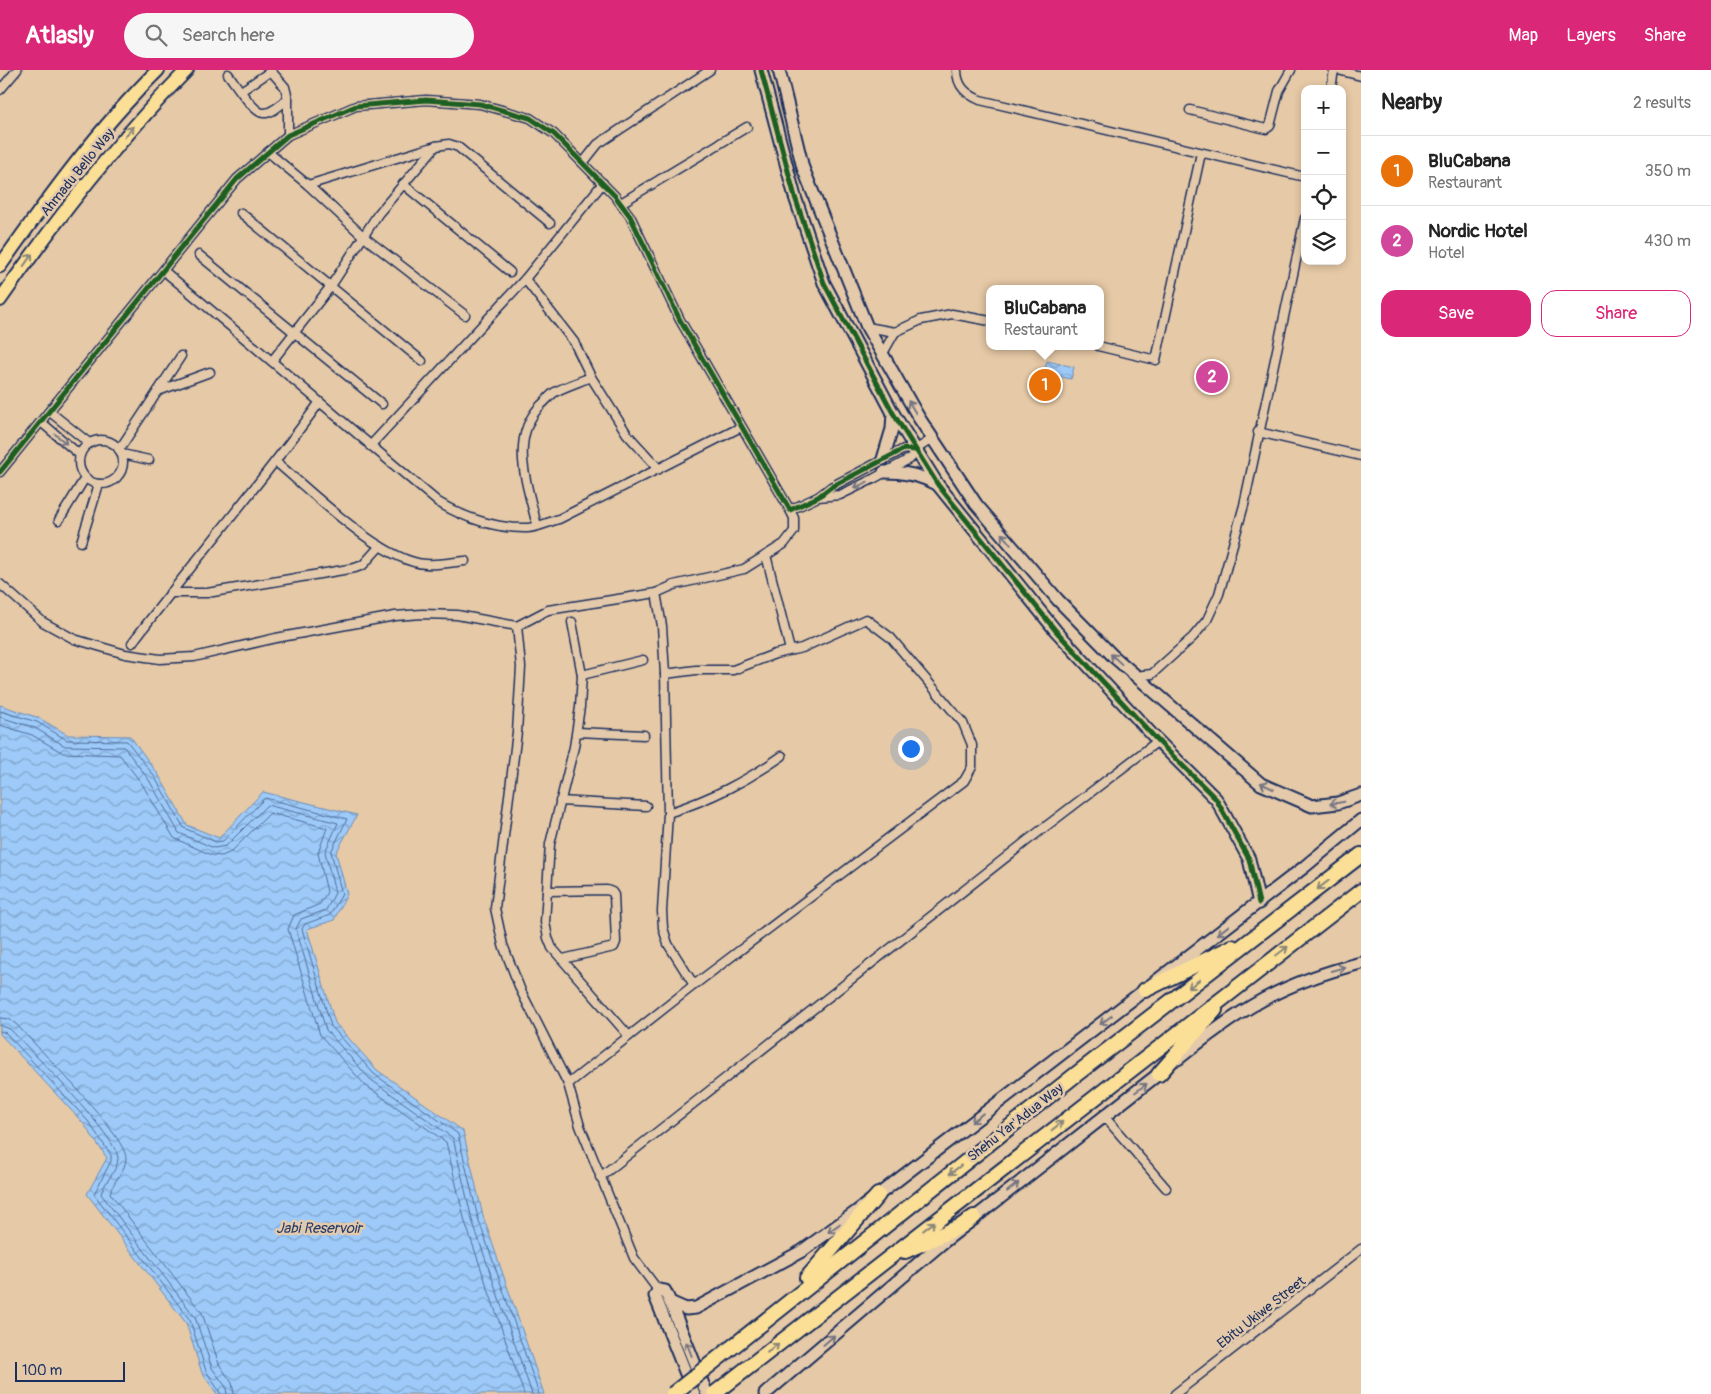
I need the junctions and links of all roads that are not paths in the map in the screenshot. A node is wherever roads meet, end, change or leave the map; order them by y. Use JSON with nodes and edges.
{"nodes":[{"id":1,"x":17,"y":70,"type":"edge"},
{"id":2,"x":158,"y":70,"type":"edge"},
{"id":3,"x":187,"y":70,"type":"edge"},
{"id":4,"x":270,"y":70,"type":"edge"},
{"id":5,"x":710,"y":70,"type":"edge"},
{"id":6,"x":761,"y":70,"type":"edge"},
{"id":7,"x":780,"y":70,"type":"edge"},
{"id":8,"x":957,"y":70,"type":"edge"},
{"id":9,"x":1291,"y":70,"type":"edge"},
{"id":10,"x":1336,"y":70,"type":"edge"},
{"id":11,"x":228,"y":74,"type":"dead end"},
{"id":12,"x":1361,"y":76,"type":"edge"},
{"id":13,"x":1331,"y":85,"type":"edge"},
{"id":14,"x":0,"y":90,"type":"edge"},
{"id":15,"x":241,"y":91,"type":"junction"},
{"id":16,"x":288,"y":99,"type":"junction"},
{"id":17,"x":1190,"y":110,"type":"dead end"},
{"id":18,"x":747,"y":127,"type":"dead end"},
{"id":19,"x":288,"y":135,"type":"junction"},
{"id":20,"x":436,"y":146,"type":"junction"},
{"id":21,"x":268,"y":152,"type":"junction"},
{"id":22,"x":1201,"y":153,"type":"junction"},
{"id":23,"x":584,"y":164,"type":"junction"},
{"id":24,"x":1301,"y":176,"type":"edge"},
{"id":25,"x":403,"y":184,"type":"junction"},
{"id":26,"x":603,"y":184,"type":"junction"},
{"id":27,"x":308,"y":185,"type":"junction"},
{"id":28,"x":621,"y":204,"type":"junction"},
{"id":29,"x":241,"y":213,"type":"dead end"},
{"id":30,"x":1305,"y":220,"type":"edge"},
{"id":31,"x":550,"y":223,"type":"dead end"},
{"id":32,"x":364,"y":237,"type":"junction"},
{"id":33,"x":199,"y":255,"type":"dead end"},
{"id":34,"x":0,"y":266,"type":"edge"},
{"id":35,"x":164,"y":272,"type":"junction"},
{"id":36,"x":510,"y":272,"type":"dead end"},
{"id":37,"x":525,"y":279,"type":"junction"},
{"id":38,"x":331,"y":286,"type":"junction"},
{"id":39,"x":0,"y":300,"type":"edge"},
{"id":40,"x":465,"y":315,"type":"dead end"},
{"id":41,"x":986,"y":320,"type":"edge"},
{"id":42,"x":867,"y":327,"type":"junction"},
{"id":43,"x":895,"y":332,"type":"junction"},
{"id":44,"x":295,"y":333,"type":"junction"},
{"id":45,"x":1104,"y":347,"type":"edge"},
{"id":46,"x":882,"y":355,"type":"junction"},
{"id":47,"x":181,"y":356,"type":"dead end"},
{"id":48,"x":422,"y":360,"type":"dead end"},
{"id":49,"x":272,"y":361,"type":"junction"},
{"id":50,"x":210,"y":372,"type":"dead end"},
{"id":51,"x":591,"y":377,"type":"junction"},
{"id":52,"x":158,"y":391,"type":"junction"},
{"id":53,"x":319,"y":404,"type":"junction"},
{"id":54,"x":382,"y":404,"type":"dead end"},
{"id":55,"x":50,"y":412,"type":"junction"},
{"id":56,"x":892,"y":413,"type":"junction"},
{"id":57,"x":41,"y":422,"type":"junction"},
{"id":58,"x":741,"y":427,"type":"junction"},
{"id":59,"x":1258,"y":432,"type":"junction"},
{"id":60,"x":932,"y":439,"type":"junction"},
{"id":61,"x":89,"y":443,"type":"junction"},
{"id":62,"x":370,"y":446,"type":"junction"},
{"id":63,"x":915,"y":450,"type":"junction"},
{"id":64,"x":121,"y":452,"type":"junction"},
{"id":65,"x":80,"y":455,"type":"junction"},
{"id":66,"x":1361,"y":456,"type":"edge"},
{"id":67,"x":883,"y":459,"type":"junction"},
{"id":68,"x":149,"y":460,"type":"dead end"},
{"id":69,"x":276,"y":462,"type":"junction"},
{"id":70,"x":659,"y":469,"type":"junction"},
{"id":71,"x":0,"y":472,"type":"edge"},
{"id":72,"x":884,"y":472,"type":"junction"},
{"id":73,"x":85,"y":478,"type":"junction"},
{"id":74,"x":98,"y":484,"type":"junction"},
{"id":75,"x":938,"y":485,"type":"junction"},
{"id":76,"x":818,"y":497,"type":"junction"},
{"id":77,"x":790,"y":510,"type":"junction"},
{"id":78,"x":59,"y":520,"type":"dead end"},
{"id":79,"x":537,"y":526,"type":"junction"},
{"id":80,"x":81,"y":542,"type":"dead end"},
{"id":81,"x":380,"y":546,"type":"junction"},
{"id":82,"x":766,"y":555,"type":"junction"},
{"id":83,"x":465,"y":561,"type":"dead end"},
{"id":84,"x":0,"y":584,"type":"edge"},
{"id":85,"x":170,"y":592,"type":"junction"},
{"id":86,"x":656,"y":593,"type":"junction"},
{"id":87,"x":572,"y":622,"type":"dead end"},
{"id":88,"x":517,"y":626,"type":"junction"},
{"id":89,"x":132,"y":643,"type":"dead end"},
{"id":90,"x":790,"y":650,"type":"junction"},
{"id":91,"x":643,"y":660,"type":"dead end"},
{"id":92,"x":665,"y":674,"type":"junction"},
{"id":93,"x":1152,"y":674,"type":"junction"},
{"id":94,"x":582,"y":675,"type":"junction"},
{"id":95,"x":1135,"y":676,"type":"junction"},
{"id":96,"x":1150,"y":689,"type":"junction"},
{"id":97,"x":577,"y":732,"type":"junction"},
{"id":98,"x":644,"y":736,"type":"dead end"},
{"id":99,"x":1158,"y":741,"type":"junction"},
{"id":100,"x":782,"y":756,"type":"dead end"},
{"id":101,"x":1361,"y":795,"type":"edge"},
{"id":102,"x":560,"y":801,"type":"junction"},
{"id":103,"x":646,"y":806,"type":"dead end"},
{"id":104,"x":668,"y":814,"type":"junction"},
{"id":105,"x":1361,"y":820,"type":"edge"},
{"id":106,"x":1361,"y":855,"type":"edge"},
{"id":107,"x":547,"y":891,"type":"junction"},
{"id":108,"x":1361,"y":891,"type":"edge"},
{"id":109,"x":1258,"y":903,"type":"junction"},
{"id":110,"x":1259,"y":933,"type":"junction"},
{"id":111,"x":563,"y":959,"type":"junction"},
{"id":112,"x":1361,"y":963,"type":"edge"},
{"id":113,"x":1259,"y":968,"type":"junction"},
{"id":114,"x":694,"y":985,"type":"junction"},
{"id":115,"x":1145,"y":990,"type":"junction"},
{"id":116,"x":629,"y":1036,"type":"junction"},
{"id":117,"x":1159,"y":1074,"type":"junction"},
{"id":118,"x":568,"y":1084,"type":"junction"},
{"id":119,"x":1104,"y":1116,"type":"junction"},
{"id":120,"x":600,"y":1177,"type":"junction"},
{"id":121,"x":1166,"y":1188,"type":"dead end"},
{"id":122,"x":878,"y":1195,"type":"junction"},
{"id":123,"x":974,"y":1217,"type":"junction"},
{"id":124,"x":1361,"y":1249,"type":"edge"},
{"id":125,"x":658,"y":1290,"type":"junction"},
{"id":126,"x":843,"y":1294,"type":"junction"},
{"id":127,"x":670,"y":1302,"type":"junction"},
{"id":128,"x":696,"y":1308,"type":"junction"},
{"id":129,"x":678,"y":1321,"type":"junction"},
{"id":130,"x":758,"y":1325,"type":"junction"},
{"id":131,"x":675,"y":1342,"type":"junction"},
{"id":132,"x":673,"y":1394,"type":"edge"},
{"id":133,"x":694,"y":1394,"type":"edge"},
{"id":134,"x":707,"y":1394,"type":"edge"},
{"id":135,"x":714,"y":1394,"type":"edge"},
{"id":136,"x":765,"y":1394,"type":"edge"},
{"id":137,"x":1176,"y":1394,"type":"edge"}],
"edges":[{"from":1,"to":14,"type":"street"},
{"from":2,"to":34,"type":"main road","name":"Ahmadu Bello Way"},
{"from":39,"to":3,"type":"main road","name":"Ahmadu Bello Way","one_way":true},
{"from":4,"to":15,"type":"street"},
{"from":4,"to":16,"type":"street"},
{"from":5,"to":23,"type":"street"},
{"from":6,"to":56,"type":"street"},
{"from":7,"to":42,"type":"street"},
{"from":8,"to":22,"type":"street"},
{"from":9,"to":17,"type":"street"},
{"from":10,"to":12,"type":"street"},
{"from":10,"to":13,"type":"street"},
{"from":11,"to":15,"type":"street"},
{"from":15,"to":16,"type":"street"},
{"from":16,"to":19,"type":"street"},
{"from":18,"to":28,"type":"street"},
{"from":19,"to":21,"type":"street"},
{"from":19,"to":23,"type":"street"},
{"from":20,"to":25,"type":"street"},
{"from":20,"to":27,"type":"street"},
{"from":20,"to":31,"type":"street"},
{"from":21,"to":27,"type":"street"},
{"from":21,"to":35,"type":"street"},
{"from":22,"to":24,"type":"street"},
{"from":22,"to":45,"type":"street"},
{"from":23,"to":26,"type":"street"},
{"from":25,"to":32,"type":"street"},
{"from":25,"to":36,"type":"street"},
{"from":26,"to":28,"type":"street"},
{"from":26,"to":37,"type":"street"},
{"from":27,"to":32,"type":"street"},
{"from":28,"to":58,"type":"street"},
{"from":29,"to":38,"type":"street"},
{"from":30,"to":59,"type":"street"},
{"from":32,"to":38,"type":"street"},
{"from":32,"to":40,"type":"street"},
{"from":33,"to":44,"type":"street"},
{"from":35,"to":49,"type":"street"},
{"from":35,"to":55,"type":"street"},
{"from":37,"to":51,"type":"street"},
{"from":37,"to":62,"type":"street"},
{"from":38,"to":44,"type":"street"},
{"from":38,"to":48,"type":"street"},
{"from":41,"to":43,"type":"street"},
{"from":42,"to":43,"type":"street"},
{"from":42,"to":46,"type":"street"},
{"from":43,"to":46,"type":"street"},
{"from":44,"to":49,"type":"street"},
{"from":44,"to":54,"type":"street"},
{"from":60,"to":46,"type":"street","one_way":true},
{"from":47,"to":52,"type":"street"},
{"from":49,"to":53,"type":"street"},
{"from":50,"to":52,"type":"street"},
{"from":51,"to":70,"type":"street"},
{"from":51,"to":79,"type":"street"},
{"from":52,"to":64,"type":"street"},
{"from":53,"to":62,"type":"street"},
{"from":53,"to":69,"type":"street"},
{"from":55,"to":57,"type":"street"},
{"from":55,"to":61,"type":"street"},
{"from":56,"to":63,"type":"street"},
{"from":56,"to":67,"type":"street"},
{"from":57,"to":65,"type":"street","one_way":true},
{"from":57,"to":71,"type":"street"},
{"from":58,"to":70,"type":"street"},
{"from":58,"to":77,"type":"street"},
{"from":59,"to":66,"type":"street"},
{"from":59,"to":93,"type":"street"},
{"from":60,"to":63,"type":"street"},
{"from":95,"to":60,"type":"street","one_way":true},
{"from":61,"to":64,"type":"street"},
{"from":61,"to":65,"type":"street"},
{"from":62,"to":79,"type":"street"},
{"from":63,"to":67,"type":"street"},
{"from":63,"to":72,"type":"street"},
{"from":63,"to":75,"type":"street"},
{"from":64,"to":68,"type":"street"},
{"from":64,"to":74,"type":"street"},
{"from":65,"to":73,"type":"street"},
{"from":67,"to":76,"type":"street"},
{"from":69,"to":81,"type":"street"},
{"from":69,"to":85,"type":"street"},
{"from":70,"to":79,"type":"street"},
{"from":72,"to":75,"type":"street"},
{"from":72,"to":76,"type":"street","one_way":true},
{"from":73,"to":74,"type":"street"},
{"from":73,"to":78,"type":"street"},
{"from":74,"to":80,"type":"street"},
{"from":75,"to":99,"type":"street"},
{"from":76,"to":77,"type":"street"},
{"from":77,"to":82,"type":"street"},
{"from":81,"to":83,"type":"street"},
{"from":81,"to":85,"type":"street"},
{"from":82,"to":86,"type":"street"},
{"from":82,"to":90,"type":"street"},
{"from":84,"to":88,"type":"street"},
{"from":85,"to":89,"type":"street"},
{"from":86,"to":88,"type":"street"},
{"from":86,"to":92,"type":"street"},
{"from":87,"to":94,"type":"street"},
{"from":88,"to":118,"type":"street"},
{"from":90,"to":92,"type":"street"},
{"from":90,"to":114,"type":"street"},
{"from":91,"to":94,"type":"street"},
{"from":92,"to":104,"type":"street"},
{"from":93,"to":95,"type":"street"},
{"from":93,"to":96,"type":"street"},
{"from":94,"to":97,"type":"street"},
{"from":95,"to":96,"type":"street"},
{"from":101,"to":96,"type":"street","one_way":true},
{"from":97,"to":98,"type":"street"},
{"from":97,"to":102,"type":"street"},
{"from":99,"to":109,"type":"street"},
{"from":99,"to":120,"type":"street"},
{"from":100,"to":104,"type":"street"},
{"from":102,"to":103,"type":"street"},
{"from":102,"to":107,"type":"street"},
{"from":104,"to":114,"type":"street"},
{"from":105,"to":109,"type":"street"},
{"from":106,"to":110,"type":"highway","name":"Shehu Yar'Adua Way","one_way":true},
{"from":107,"to":111,"type":"street"},
{"from":107,"to":111,"type":"street"},
{"from":113,"to":108,"type":"highway","name":"Shehu Yar'Adua Way","one_way":true},
{"from":109,"to":115,"type":"street","one_way":true},
{"from":110,"to":115,"type":"highway"},
{"from":110,"to":130,"type":"highway","name":"Shehu Yar'Adua Way","one_way":true},
{"from":111,"to":116,"type":"street"},
{"from":117,"to":112,"type":"street","one_way":true},
{"from":113,"to":117,"type":"highway"},
{"from":126,"to":113,"type":"highway","name":"Shehu Yar'Adua Way","one_way":true},
{"from":114,"to":116,"type":"street"},
{"from":115,"to":122,"type":"street","one_way":true},
{"from":116,"to":118,"type":"street"},
{"from":119,"to":117,"type":"street","one_way":true},
{"from":118,"to":120,"type":"street"},
{"from":119,"to":121,"type":"street"},
{"from":123,"to":119,"type":"street","one_way":true},
{"from":120,"to":125,"type":"street"},
{"from":122,"to":128,"type":"street","one_way":true},
{"from":122,"to":130,"type":"highway"},
{"from":123,"to":126,"type":"highway"},
{"from":136,"to":123,"type":"street","one_way":true},
{"from":124,"to":137,"type":"street","name":"Ebitu Ukiwe Street"},
{"from":125,"to":127,"type":"street"},
{"from":125,"to":131,"type":"street"},
{"from":135,"to":126,"type":"highway","name":"Shehu Yar'Adua Way","one_way":true},
{"from":127,"to":128,"type":"street"},
{"from":127,"to":129,"type":"street"},
{"from":128,"to":129,"type":"street"},
{"from":129,"to":131,"type":"street"},
{"from":134,"to":129,"type":"street","one_way":true},
{"from":130,"to":132,"type":"highway","name":"Shehu Yar'Adua Way","bridge":true},
{"from":131,"to":133,"type":"street"}]}
